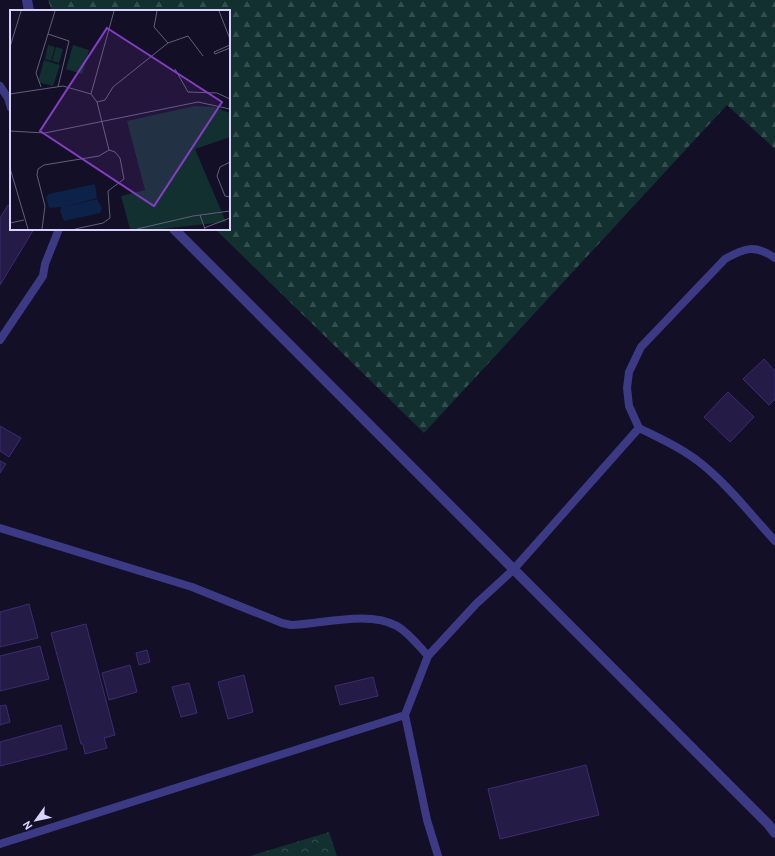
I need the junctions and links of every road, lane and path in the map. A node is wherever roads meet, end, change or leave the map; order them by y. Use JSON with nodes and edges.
{"nodes":[{"id":1,"x":27,"y":0,"type":"edge"},
{"id":2,"x":29,"y":10,"type":"edge"},
{"id":3,"x":0,"y":86,"type":"edge"},
{"id":4,"x":10,"y":105,"type":"edge"},
{"id":5,"x":59,"y":230,"type":"edge"},
{"id":6,"x":175,"y":230,"type":"edge"},
{"id":7,"x":775,"y":258,"type":"edge"},
{"id":8,"x":0,"y":340,"type":"edge"},
{"id":9,"x":639,"y":428,"type":"junction"},
{"id":10,"x":0,"y":528,"type":"edge"},
{"id":11,"x":775,"y":541,"type":"edge"},
{"id":12,"x":514,"y":570,"type":"junction"},
{"id":13,"x":428,"y":656,"type":"junction"},
{"id":14,"x":405,"y":715,"type":"junction"},
{"id":15,"x":775,"y":833,"type":"edge"},
{"id":16,"x":0,"y":844,"type":"edge"},
{"id":17,"x":438,"y":856,"type":"edge"}],
"edges":[{"from":1,"to":2,"type":"street"},
{"from":3,"to":4,"type":"lane"},
{"from":5,"to":8,"type":"lane"},
{"from":6,"to":12,"type":"street"},
{"from":7,"to":9,"type":"lane"},
{"from":9,"to":11,"type":"lane"},
{"from":9,"to":12,"type":"lane"},
{"from":10,"to":13,"type":"lane"},
{"from":12,"to":13,"type":"lane"},
{"from":12,"to":15,"type":"street"},
{"from":13,"to":14,"type":"lane"},
{"from":14,"to":16,"type":"lane"},
{"from":14,"to":17,"type":"lane"}]}
